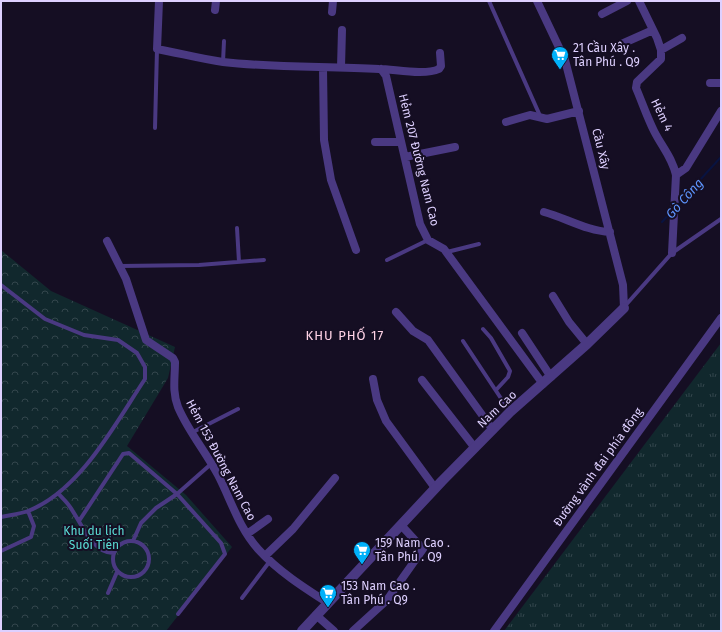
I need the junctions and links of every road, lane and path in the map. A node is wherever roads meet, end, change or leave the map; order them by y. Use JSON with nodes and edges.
{"nodes":[{"id":1,"x":159,"y":1,"type":"edge"},
{"id":2,"x":333,"y":1,"type":"edge"},
{"id":3,"x":489,"y":1,"type":"edge"},
{"id":4,"x":537,"y":1,"type":"edge"},
{"id":5,"x":626,"y":1,"type":"edge"},
{"id":6,"x":639,"y":1,"type":"edge"},
{"id":7,"x":332,"y":12,"type":"dead end"},
{"id":8,"x":602,"y":14,"type":"dead end"},
{"id":9,"x":342,"y":30,"type":"dead end"},
{"id":10,"x":653,"y":30,"type":"junction"},
{"id":11,"x":682,"y":38,"type":"dead end"},
{"id":12,"x":224,"y":41,"type":"dead end"},
{"id":13,"x":617,"y":46,"type":"dead end"},
{"id":14,"x":157,"y":49,"type":"junction"},
{"id":15,"x":661,"y":50,"type":"junction"},
{"id":16,"x":440,"y":52,"type":"dead end"},
{"id":17,"x":223,"y":62,"type":"junction"},
{"id":18,"x":341,"y":67,"type":"junction"},
{"id":19,"x":323,"y":68,"type":"junction"},
{"id":20,"x":381,"y":69,"type":"junction"},
{"id":21,"x":710,"y":83,"type":"dead end"},
{"id":22,"x":721,"y":84,"type":"edge"},
{"id":23,"x":721,"y":111,"type":"edge"},
{"id":24,"x":579,"y":112,"type":"junction"},
{"id":25,"x":542,"y":118,"type":"junction"},
{"id":26,"x":506,"y":122,"type":"dead end"},
{"id":27,"x":155,"y":128,"type":"dead end"},
{"id":28,"x":375,"y":142,"type":"dead end"},
{"id":29,"x":401,"y":142,"type":"junction"},
{"id":30,"x":455,"y":147,"type":"dead end"},
{"id":31,"x":405,"y":157,"type":"junction"},
{"id":32,"x":676,"y":175,"type":"junction"},
{"id":33,"x":544,"y":212,"type":"dead end"},
{"id":34,"x":721,"y":219,"type":"edge"},
{"id":35,"x":237,"y":228,"type":"dead end"},
{"id":36,"x":610,"y":232,"type":"junction"},
{"id":37,"x":428,"y":240,"type":"junction"},
{"id":38,"x":107,"y":241,"type":"dead end"},
{"id":39,"x":479,"y":244,"type":"dead end"},
{"id":40,"x":356,"y":250,"type":"dead end"},
{"id":41,"x":446,"y":252,"type":"junction"},
{"id":42,"x":672,"y":253,"type":"junction"},
{"id":43,"x":264,"y":260,"type":"dead end"},
{"id":44,"x":387,"y":260,"type":"dead end"},
{"id":45,"x":239,"y":262,"type":"junction"},
{"id":46,"x":119,"y":266,"type":"junction"},
{"id":47,"x":1,"y":285,"type":"edge"},
{"id":48,"x":553,"y":296,"type":"dead end"},
{"id":49,"x":624,"y":308,"type":"junction"},
{"id":50,"x":396,"y":312,"type":"dead end"},
{"id":51,"x":721,"y":318,"type":"edge"},
{"id":52,"x":483,"y":329,"type":"dead end"},
{"id":53,"x":522,"y":333,"type":"dead end"},
{"id":54,"x":463,"y":341,"type":"dead end"},
{"id":55,"x":587,"y":344,"type":"junction"},
{"id":56,"x":551,"y":377,"type":"junction"},
{"id":57,"x":374,"y":379,"type":"dead end"},
{"id":58,"x":422,"y":380,"type":"dead end"},
{"id":59,"x":543,"y":384,"type":"junction"},
{"id":60,"x":496,"y":390,"type":"junction"},
{"id":61,"x":238,"y":409,"type":"dead end"},
{"id":62,"x":510,"y":412,"type":"junction"},
{"id":63,"x":493,"y":430,"type":"junction"},
{"id":64,"x":193,"y":432,"type":"junction"},
{"id":65,"x":475,"y":448,"type":"junction"},
{"id":66,"x":211,"y":463,"type":"junction"},
{"id":67,"x":335,"y":478,"type":"dead end"},
{"id":68,"x":435,"y":488,"type":"junction"},
{"id":69,"x":58,"y":493,"type":"junction"},
{"id":70,"x":177,"y":494,"type":"junction"},
{"id":71,"x":28,"y":511,"type":"junction"},
{"id":72,"x":1,"y":517,"type":"edge"},
{"id":73,"x":268,"y":519,"type":"dead end"},
{"id":74,"x":79,"y":521,"type":"junction"},
{"id":75,"x":401,"y":524,"type":"junction"},
{"id":76,"x":247,"y":534,"type":"junction"},
{"id":77,"x":134,"y":541,"type":"junction"},
{"id":78,"x":1,"y":551,"type":"edge"},
{"id":79,"x":113,"y":553,"type":"junction"},
{"id":80,"x":267,"y":558,"type":"junction"},
{"id":81,"x":117,"y":572,"type":"junction"},
{"id":82,"x":108,"y":592,"type":"dead end"},
{"id":83,"x":242,"y":598,"type":"dead end"},
{"id":84,"x":328,"y":603,"type":"junction"},
{"id":85,"x":178,"y":614,"type":"dead end"},
{"id":86,"x":316,"y":615,"type":"junction"},
{"id":87,"x":302,"y":631,"type":"edge"},
{"id":88,"x":334,"y":631,"type":"edge"},
{"id":89,"x":353,"y":631,"type":"edge"},
{"id":90,"x":494,"y":631,"type":"edge"}],
"edges":[{"from":1,"to":14,"type":"street"},
{"from":2,"to":7,"type":"street"},
{"from":3,"to":25,"type":"lane"},
{"from":4,"to":24,"type":"street","name":"Cầu Xây"},
{"from":5,"to":8,"type":"street"},
{"from":6,"to":10,"type":"street"},
{"from":9,"to":18,"type":"street"},
{"from":10,"to":13,"type":"street"},
{"from":10,"to":15,"type":"street"},
{"from":11,"to":15,"type":"street"},
{"from":12,"to":17,"type":"lane"},
{"from":14,"to":17,"type":"street"},
{"from":14,"to":27,"type":"lane"},
{"from":15,"to":32,"type":"street","name":"Hẻm 4"},
{"from":16,"to":20,"type":"street"},
{"from":17,"to":19,"type":"street"},
{"from":18,"to":19,"type":"street"},
{"from":18,"to":20,"type":"street"},
{"from":19,"to":40,"type":"street"},
{"from":20,"to":29,"type":"street","name":"Hẻm 207 Đường Nam Cao"},
{"from":21,"to":22,"type":"street"},
{"from":23,"to":32,"type":"street"},
{"from":24,"to":25,"type":"street"},
{"from":24,"to":36,"type":"street","name":"Cầu Xây"},
{"from":25,"to":26,"type":"street"},
{"from":28,"to":29,"type":"street"},
{"from":29,"to":31,"type":"street","name":"Hẻm 207 Đường Nam Cao"},
{"from":30,"to":31,"type":"street"},
{"from":31,"to":37,"type":"street","name":"Hẻm 207 Đường Nam Cao"},
{"from":32,"to":42,"type":"street","name":"Hẻm 4"},
{"from":33,"to":36,"type":"street"},
{"from":34,"to":42,"type":"lane","name":"Nam Cao"},
{"from":35,"to":45,"type":"lane"},
{"from":36,"to":49,"type":"street","name":"Cầu Xây"},
{"from":37,"to":41,"type":"street","name":"Hẻm 207 Đường Nam Cao"},
{"from":37,"to":44,"type":"lane"},
{"from":38,"to":46,"type":"street","name":"Hẻm 153 Đường Nam Cao"},
{"from":39,"to":41,"type":"lane"},
{"from":41,"to":59,"type":"street","name":"Hẻm 207 Đường Nam Cao"},
{"from":42,"to":49,"type":"lane","name":"Nam Cao"},
{"from":43,"to":45,"type":"lane"},
{"from":45,"to":46,"type":"lane"},
{"from":46,"to":64,"type":"street","name":"Hẻm 153 Đường Nam Cao"},
{"from":47,"to":69,"type":"lane"},
{"from":48,"to":55,"type":"street"},
{"from":49,"to":55,"type":"street","name":"Nam Cao"},
{"from":50,"to":63,"type":"street"},
{"from":51,"to":90,"type":"street","name":"Đường vành đai phía đông"},
{"from":52,"to":60,"type":"lane"},
{"from":53,"to":56,"type":"street"},
{"from":54,"to":60,"type":"lane"},
{"from":55,"to":56,"type":"street","name":"Nam Cao"},
{"from":56,"to":59,"type":"street","name":"Nam Cao"},
{"from":57,"to":68,"type":"street"},
{"from":58,"to":65,"type":"street"},
{"from":59,"to":62,"type":"street","name":"Nam Cao"},
{"from":60,"to":62,"type":"lane"},
{"from":61,"to":64,"type":"lane"},
{"from":62,"to":63,"type":"street","name":"Nam Cao"},
{"from":63,"to":65,"type":"street","name":"Nam Cao"},
{"from":64,"to":66,"type":"street","name":"Hẻm 153 Đường Nam Cao"},
{"from":65,"to":68,"type":"street","name":"Nam Cao"},
{"from":66,"to":70,"type":"lane"},
{"from":66,"to":76,"type":"street","name":"Hẻm 153 Đường Nam Cao"},
{"from":67,"to":80,"type":"street"},
{"from":68,"to":75,"type":"street","name":"Nam Cao"},
{"from":69,"to":71,"type":"lane"},
{"from":69,"to":74,"type":"lane"},
{"from":70,"to":74,"type":"lane"},
{"from":70,"to":77,"type":"lane"},
{"from":70,"to":85,"type":"lane"},
{"from":71,"to":72,"type":"lane"},
{"from":71,"to":78,"type":"lane"},
{"from":73,"to":76,"type":"street"},
{"from":74,"to":79,"type":"lane"},
{"from":75,"to":84,"type":"street","name":"Nam Cao"},
{"from":75,"to":89,"type":"street"},
{"from":76,"to":80,"type":"street","name":"Hẻm 153 Đường Nam Cao"},
{"from":77,"to":79,"type":"lane"},
{"from":77,"to":81,"type":"lane"},
{"from":79,"to":81,"type":"lane"},
{"from":80,"to":83,"type":"lane"},
{"from":80,"to":84,"type":"street","name":"Hẻm 153 Đường Nam Cao"},
{"from":81,"to":82,"type":"lane"},
{"from":84,"to":86,"type":"street","name":"Nam Cao"},
{"from":86,"to":87,"type":"street","name":"Nam Cao"},
{"from":86,"to":88,"type":"street"}]}
